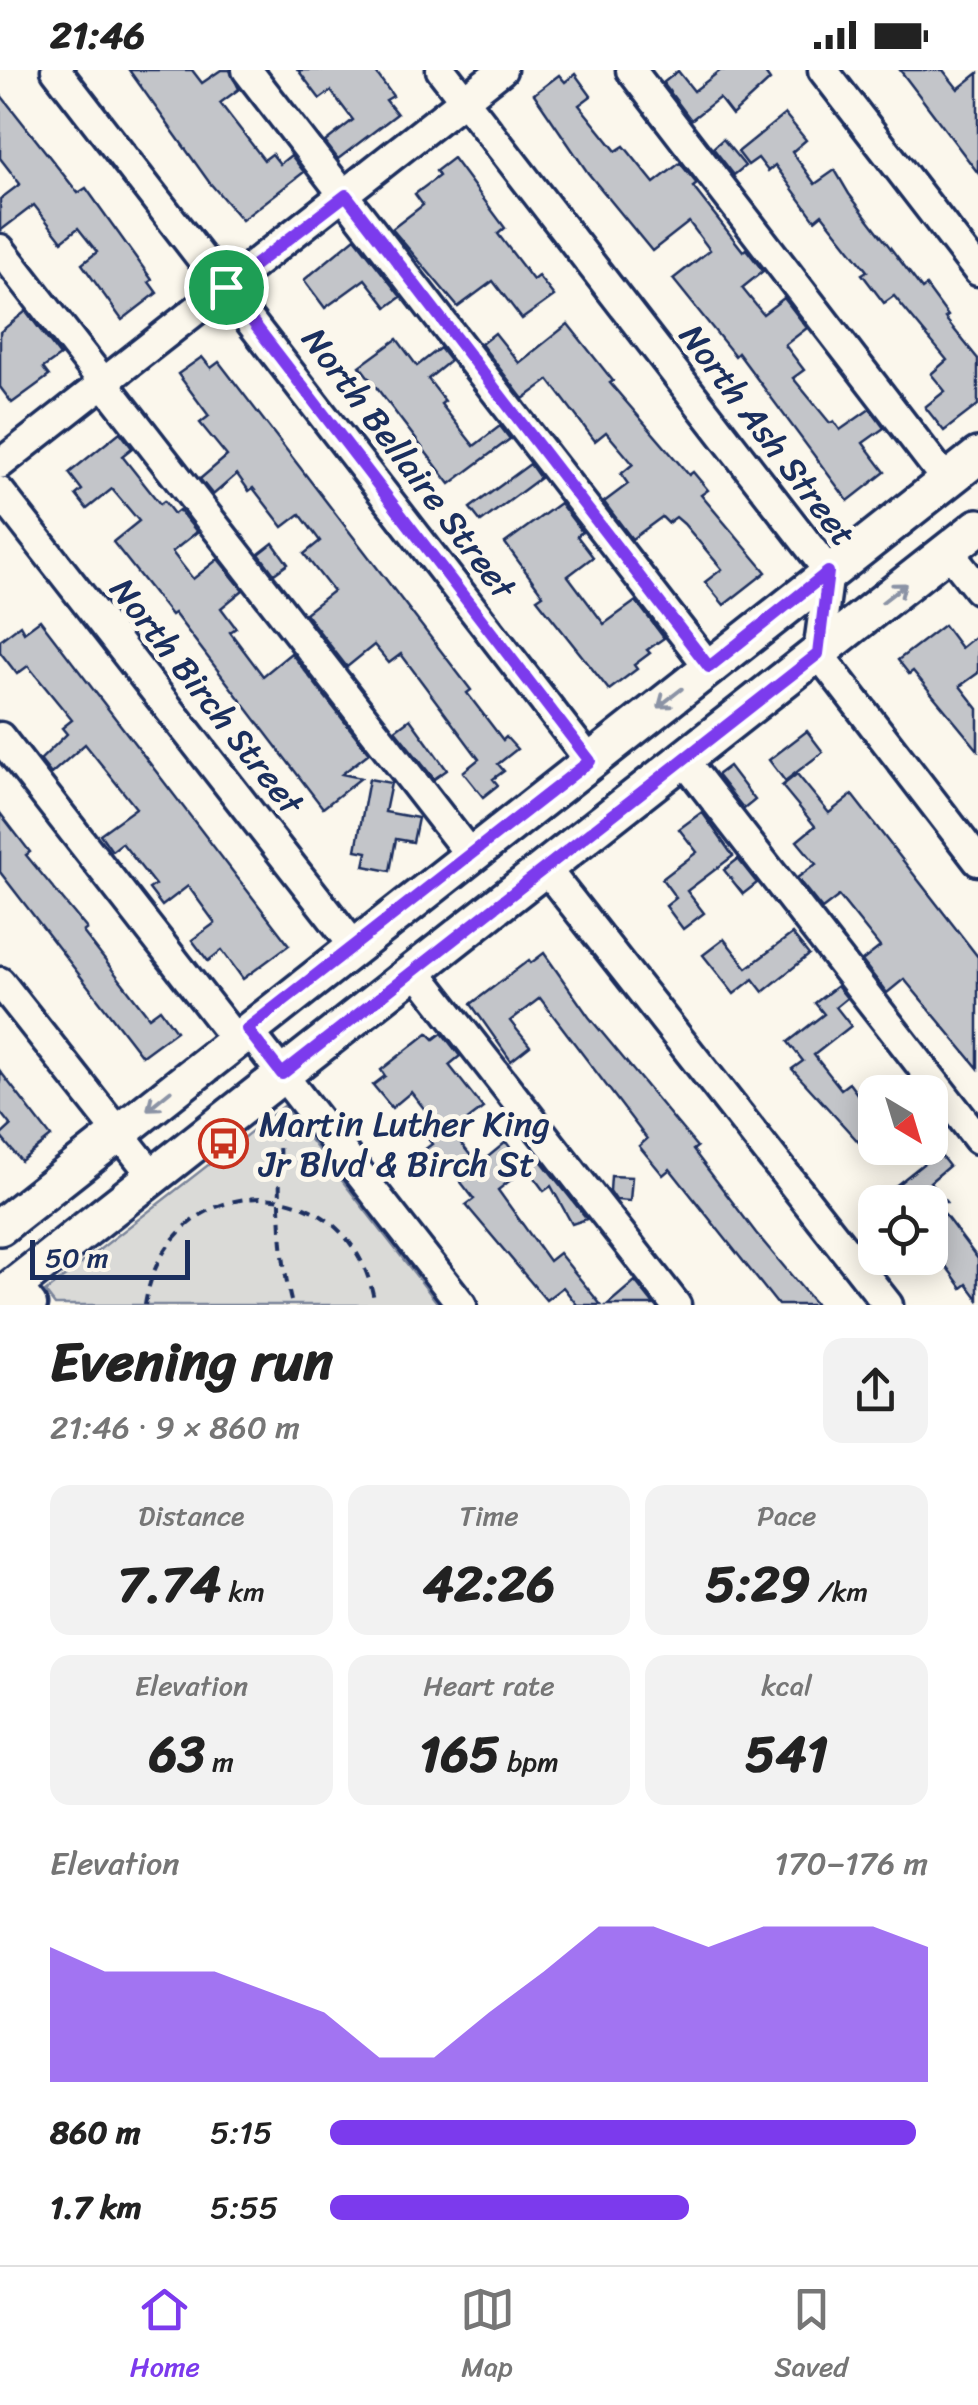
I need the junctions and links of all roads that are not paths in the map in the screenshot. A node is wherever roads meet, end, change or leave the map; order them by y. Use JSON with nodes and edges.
{"nodes":[{"id":1,"x":56,"y":70,"type":"edge"},
{"id":2,"x":248,"y":70,"type":"edge"},
{"id":3,"x":441,"y":70,"type":"edge"},
{"id":4,"x":502,"y":70,"type":"edge"},
{"id":5,"x":631,"y":70,"type":"edge"},
{"id":6,"x":823,"y":70,"type":"edge"},
{"id":7,"x":464,"y":100,"type":"junction"},
{"id":8,"x":346,"y":195,"type":"junction"},
{"id":9,"x":0,"y":249,"type":"edge"},
{"id":10,"x":978,"y":271,"type":"edge"},
{"id":11,"x":226,"y":287,"type":"junction"},
{"id":12,"x":103,"y":382,"type":"junction"},
{"id":13,"x":978,"y":456,"type":"edge"},
{"id":14,"x":0,"y":464,"type":"edge"},
{"id":15,"x":946,"y":480,"type":"junction"},
{"id":16,"x":0,"y":492,"type":"edge"},
{"id":17,"x":978,"y":528,"type":"edge"},
{"id":18,"x":948,"y":550,"type":"junction"},
{"id":19,"x":828,"y":572,"type":"junction"},
{"id":20,"x":978,"y":589,"type":"edge"},
{"id":21,"x":818,"y":654,"type":"junction"},
{"id":22,"x":709,"y":667,"type":"junction"},
{"id":23,"x":0,"y":737,"type":"edge"},
{"id":24,"x":684,"y":759,"type":"junction"},
{"id":25,"x":590,"y":761,"type":"junction"},
{"id":26,"x":470,"y":856,"type":"junction"},
{"id":27,"x":978,"y":861,"type":"edge"},
{"id":28,"x":545,"y":868,"type":"junction"},
{"id":29,"x":354,"y":946,"type":"junction"},
{"id":30,"x":415,"y":970,"type":"junction"},
{"id":31,"x":0,"y":982,"type":"edge"},
{"id":32,"x":241,"y":1034,"type":"junction"},
{"id":33,"x":282,"y":1074,"type":"junction"},
{"id":34,"x":119,"y":1132,"type":"junction"},
{"id":35,"x":978,"y":1138,"type":"edge"},
{"id":36,"x":153,"y":1176,"type":"junction"},
{"id":37,"x":0,"y":1227,"type":"edge"},
{"id":38,"x":16,"y":1295,"type":"edge"},
{"id":39,"x":462,"y":1305,"type":"edge"},
{"id":40,"x":676,"y":1305,"type":"edge"},
{"id":41,"x":888,"y":1305,"type":"edge"}],
"edges":[{"from":1,"to":11,"type":"street","name":"North Bellaire Street"},
{"from":2,"to":8,"type":"street"},
{"from":3,"to":7,"type":"street","name":"North Ash Street"},
{"from":4,"to":7,"type":"street"},
{"from":5,"to":15,"type":"street"},
{"from":6,"to":10,"type":"street"},
{"from":7,"to":8,"type":"street"},
{"from":7,"to":19,"type":"street","name":"North Ash Street"},
{"from":8,"to":11,"type":"street"},
{"from":8,"to":22,"type":"street"},
{"from":9,"to":12,"type":"street"},
{"from":11,"to":12,"type":"street"},
{"from":11,"to":25,"type":"street","name":"North Bellaire Street"},
{"from":12,"to":14,"type":"street"},
{"from":12,"to":26,"type":"street"},
{"from":13,"to":15,"type":"main road"},
{"from":15,"to":19,"type":"main road"},
{"from":16,"to":29,"type":"street","name":"North Birch Street"},
{"from":17,"to":18,"type":"main road"},
{"from":18,"to":20,"type":"street"},
{"from":21,"to":18,"type":"main road","one_way":true},
{"from":19,"to":21,"type":"street","name":"North Ash Street"},
{"from":19,"to":22,"type":"main road"},
{"from":21,"to":24,"type":"main road"},
{"from":21,"to":27,"type":"street"},
{"from":22,"to":25,"type":"main road","one_way":true},
{"from":23,"to":32,"type":"street"},
{"from":24,"to":28,"type":"main road"},
{"from":24,"to":35,"type":"street"},
{"from":25,"to":26,"type":"main road"},
{"from":26,"to":29,"type":"main road"},
{"from":28,"to":30,"type":"main road"},
{"from":28,"to":41,"type":"street"},
{"from":29,"to":32,"type":"main road"},
{"from":30,"to":33,"type":"main road"},
{"from":30,"to":40,"type":"street"},
{"from":31,"to":34,"type":"street"},
{"from":32,"to":33,"type":"street"},
{"from":32,"to":34,"type":"main road","one_way":true},
{"from":33,"to":36,"type":"main road"},
{"from":33,"to":39,"type":"street"},
{"from":34,"to":36,"type":"street"},
{"from":34,"to":37,"type":"main road"},
{"from":36,"to":38,"type":"main road"}]}
